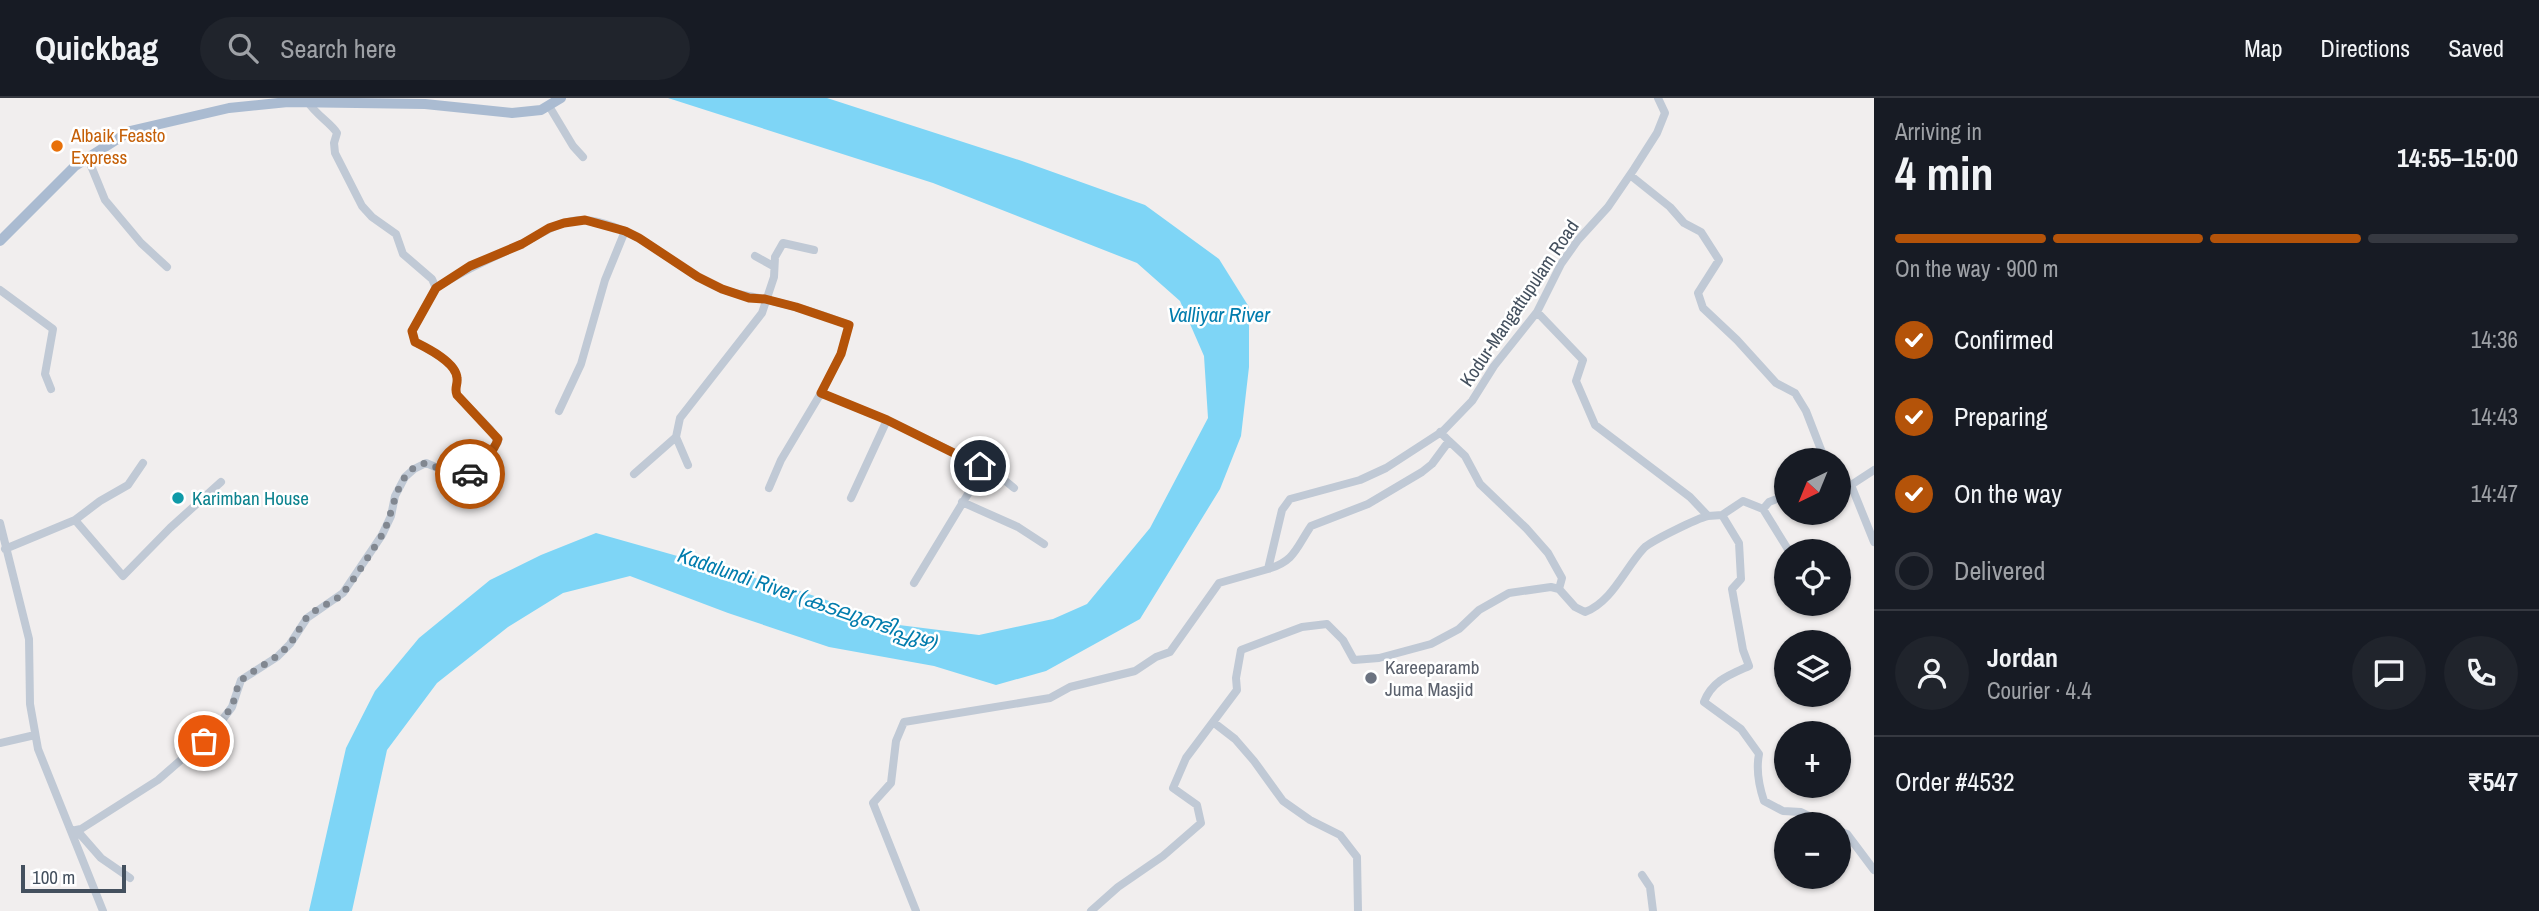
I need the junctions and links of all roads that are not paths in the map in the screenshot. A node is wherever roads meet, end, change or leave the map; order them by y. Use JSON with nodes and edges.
{"nodes":[{"id":1,"x":561,"y":98,"type":"edge"},
{"id":2,"x":1658,"y":98,"type":"edge"},
{"id":3,"x":290,"y":100,"type":"edge"},
{"id":4,"x":244,"y":102,"type":"edge"},
{"id":5,"x":308,"y":102,"type":"junction"},
{"id":6,"x":549,"y":106,"type":"junction"},
{"id":7,"x":88,"y":156,"type":"junction"},
{"id":8,"x":583,"y":157,"type":"dead end"},
{"id":9,"x":1630,"y":175,"type":"junction"},
{"id":10,"x":625,"y":231,"type":"junction"},
{"id":11,"x":0,"y":241,"type":"edge"},
{"id":12,"x":814,"y":250,"type":"dead end"},
{"id":13,"x":755,"y":256,"type":"dead end"},
{"id":14,"x":773,"y":266,"type":"junction"},
{"id":15,"x":167,"y":267,"type":"dead end"},
{"id":16,"x":436,"y":288,"type":"junction"},
{"id":17,"x":0,"y":290,"type":"edge"},
{"id":18,"x":765,"y":299,"type":"junction"},
{"id":19,"x":1537,"y":312,"type":"junction"},
{"id":20,"x":51,"y":389,"type":"dead end"},
{"id":21,"x":821,"y":393,"type":"junction"},
{"id":22,"x":559,"y":411,"type":"dead end"},
{"id":23,"x":887,"y":420,"type":"junction"},
{"id":24,"x":1440,"y":432,"type":"junction"},
{"id":25,"x":676,"y":437,"type":"junction"},
{"id":26,"x":1449,"y":441,"type":"junction"},
{"id":27,"x":1820,"y":448,"type":"edge"},
{"id":28,"x":143,"y":463,"type":"dead end"},
{"id":29,"x":688,"y":465,"type":"dead end"},
{"id":30,"x":980,"y":466,"type":"junction"},
{"id":31,"x":1874,"y":470,"type":"edge"},
{"id":32,"x":634,"y":474,"type":"dead end"},
{"id":33,"x":221,"y":482,"type":"dead end"},
{"id":34,"x":1852,"y":484,"type":"edge"},
{"id":35,"x":1852,"y":487,"type":"edge"},
{"id":36,"x":768,"y":488,"type":"dead end"},
{"id":37,"x":1014,"y":488,"type":"dead end"},
{"id":38,"x":851,"y":498,"type":"dead end"},
{"id":39,"x":1774,"y":500,"type":"edge"},
{"id":40,"x":962,"y":502,"type":"junction"},
{"id":41,"x":1763,"y":509,"type":"junction"},
{"id":42,"x":1722,"y":515,"type":"junction"},
{"id":43,"x":1708,"y":516,"type":"junction"},
{"id":44,"x":75,"y":520,"type":"junction"},
{"id":45,"x":0,"y":523,"type":"edge"},
{"id":46,"x":1781,"y":539,"type":"edge"},
{"id":47,"x":1874,"y":542,"type":"edge"},
{"id":48,"x":1044,"y":544,"type":"dead end"},
{"id":49,"x":5,"y":549,"type":"junction"},
{"id":50,"x":1268,"y":569,"type":"junction"},
{"id":51,"x":914,"y":583,"type":"dead end"},
{"id":52,"x":1559,"y":589,"type":"junction"},
{"id":53,"x":1354,"y":660,"type":"junction"},
{"id":54,"x":1371,"y":666,"type":"dead end"},
{"id":55,"x":1213,"y":722,"type":"junction"},
{"id":56,"x":35,"y":735,"type":"junction"},
{"id":57,"x":0,"y":743,"type":"edge"},
{"id":58,"x":1801,"y":812,"type":"edge"},
{"id":59,"x":72,"y":833,"type":"junction"},
{"id":60,"x":1851,"y":839,"type":"edge"},
{"id":61,"x":1874,"y":870,"type":"edge"},
{"id":62,"x":1642,"y":875,"type":"dead end"},
{"id":63,"x":130,"y":878,"type":"dead end"},
{"id":64,"x":103,"y":911,"type":"edge"},
{"id":65,"x":916,"y":911,"type":"edge"},
{"id":66,"x":1091,"y":911,"type":"edge"},
{"id":67,"x":1358,"y":911,"type":"edge"},
{"id":68,"x":1653,"y":911,"type":"edge"}],
"edges":[{"from":1,"to":6,"type":"main road"},
{"from":2,"to":9,"type":"street","name":"Kodur-Mangattupulam Road"},
{"from":3,"to":4,"type":"main road"},
{"from":3,"to":5,"type":"main road"},
{"from":4,"to":7,"type":"main road"},
{"from":5,"to":6,"type":"main road"},
{"from":5,"to":16,"type":"street"},
{"from":6,"to":8,"type":"street"},
{"from":7,"to":11,"type":"main road"},
{"from":7,"to":15,"type":"street"},
{"from":9,"to":19,"type":"street","name":"Kodur-Mangattupulam Road"},
{"from":9,"to":27,"type":"street"},
{"from":10,"to":16,"type":"street"},
{"from":10,"to":18,"type":"street"},
{"from":10,"to":22,"type":"street"},
{"from":12,"to":14,"type":"street"},
{"from":13,"to":14,"type":"street"},
{"from":14,"to":18,"type":"street"},
{"from":16,"to":59,"type":"street"},
{"from":17,"to":20,"type":"street"},
{"from":18,"to":21,"type":"street"},
{"from":18,"to":25,"type":"street"},
{"from":19,"to":24,"type":"street","name":"Kodur-Mangattupulam Road"},
{"from":19,"to":43,"type":"street"},
{"from":21,"to":23,"type":"street"},
{"from":21,"to":36,"type":"street"},
{"from":23,"to":30,"type":"street"},
{"from":23,"to":38,"type":"street"},
{"from":24,"to":26,"type":"street"},
{"from":24,"to":50,"type":"street","name":"Kodur-Mangattupulam Road"},
{"from":25,"to":29,"type":"street"},
{"from":25,"to":32,"type":"street"},
{"from":26,"to":50,"type":"street"},
{"from":26,"to":52,"type":"street"},
{"from":28,"to":44,"type":"street"},
{"from":30,"to":37,"type":"street"},
{"from":30,"to":40,"type":"street"},
{"from":31,"to":34,"type":"street"},
{"from":33,"to":44,"type":"street"},
{"from":35,"to":47,"type":"street"},
{"from":39,"to":41,"type":"street"},
{"from":40,"to":48,"type":"street"},
{"from":40,"to":51,"type":"street"},
{"from":41,"to":42,"type":"street"},
{"from":41,"to":46,"type":"street"},
{"from":42,"to":43,"type":"street"},
{"from":42,"to":58,"type":"street"},
{"from":43,"to":52,"type":"street"},
{"from":44,"to":49,"type":"street"},
{"from":45,"to":49,"type":"street"},
{"from":49,"to":56,"type":"street"},
{"from":50,"to":65,"type":"street"},
{"from":52,"to":53,"type":"street"},
{"from":53,"to":54,"type":"street"},
{"from":53,"to":55,"type":"street"},
{"from":55,"to":66,"type":"street"},
{"from":55,"to":67,"type":"street"},
{"from":56,"to":57,"type":"street"},
{"from":56,"to":59,"type":"street"},
{"from":59,"to":63,"type":"street"},
{"from":59,"to":64,"type":"street"},
{"from":60,"to":61,"type":"street"},
{"from":62,"to":68,"type":"street"}]}
